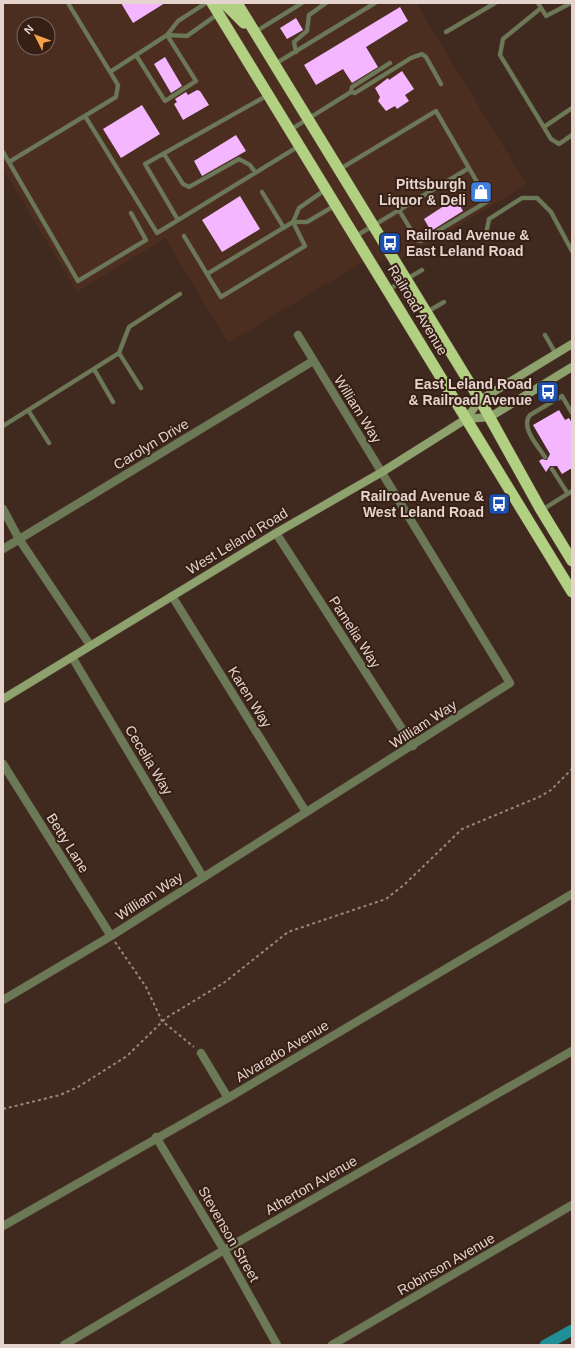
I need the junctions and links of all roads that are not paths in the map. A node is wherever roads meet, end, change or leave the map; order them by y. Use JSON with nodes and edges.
{"nodes":[{"id":1,"x":68,"y":3,"type":"edge"},
{"id":2,"x":206,"y":3,"type":"edge"},
{"id":3,"x":212,"y":3,"type":"edge"},
{"id":4,"x":238,"y":3,"type":"edge"},
{"id":5,"x":302,"y":3,"type":"edge"},
{"id":6,"x":326,"y":3,"type":"edge"},
{"id":7,"x":375,"y":3,"type":"edge"},
{"id":8,"x":495,"y":3,"type":"edge"},
{"id":9,"x":538,"y":3,"type":"edge"},
{"id":10,"x":571,"y":3,"type":"edge"},
{"id":11,"x":541,"y":8,"type":"junction"},
{"id":12,"x":218,"y":9,"type":"edge"},
{"id":13,"x":255,"y":32,"type":"junction"},
{"id":14,"x":446,"y":32,"type":"dead end"},
{"id":15,"x":167,"y":35,"type":"junction"},
{"id":16,"x":264,"y":46,"type":"junction"},
{"id":17,"x":296,"y":52,"type":"junction"},
{"id":18,"x":136,"y":55,"type":"junction"},
{"id":19,"x":390,"y":63,"type":"dead end"},
{"id":20,"x":275,"y":64,"type":"junction"},
{"id":21,"x":110,"y":72,"type":"junction"},
{"id":22,"x":441,"y":84,"type":"dead end"},
{"id":23,"x":350,"y":92,"type":"junction"},
{"id":24,"x":268,"y":94,"type":"junction"},
{"id":25,"x":572,"y":108,"type":"edge"},
{"id":26,"x":85,"y":116,"type":"junction"},
{"id":27,"x":308,"y":118,"type":"junction"},
{"id":28,"x":544,"y":127,"type":"junction"},
{"id":29,"x":290,"y":130,"type":"junction"},
{"id":30,"x":572,"y":135,"type":"edge"},
{"id":31,"x":299,"y":146,"type":"junction"},
{"id":32,"x":3,"y":152,"type":"edge"},
{"id":33,"x":164,"y":154,"type":"junction"},
{"id":34,"x":9,"y":162,"type":"junction"},
{"id":35,"x":469,"y":168,"type":"junction"},
{"id":36,"x":340,"y":170,"type":"junction"},
{"id":37,"x":255,"y":172,"type":"junction"},
{"id":38,"x":326,"y":190,"type":"junction"},
{"id":39,"x":262,"y":192,"type":"dead end"},
{"id":40,"x":336,"y":205,"type":"junction"},
{"id":41,"x":399,"y":210,"type":"junction"},
{"id":42,"x":131,"y":213,"type":"dead end"},
{"id":43,"x":178,"y":220,"type":"junction"},
{"id":44,"x":293,"y":222,"type":"junction"},
{"id":45,"x":374,"y":226,"type":"junction"},
{"id":46,"x":284,"y":228,"type":"junction"},
{"id":47,"x":487,"y":229,"type":"dead end"},
{"id":48,"x":184,"y":236,"type":"dead end"},
{"id":49,"x":356,"y":237,"type":"junction"},
{"id":50,"x":572,"y":251,"type":"edge"},
{"id":51,"x":422,"y":270,"type":"dead end"},
{"id":52,"x":207,"y":274,"type":"junction"},
{"id":53,"x":406,"y":279,"type":"junction"},
{"id":54,"x":388,"y":290,"type":"junction"},
{"id":55,"x":180,"y":294,"type":"dead end"},
{"id":56,"x":444,"y":302,"type":"dead end"},
{"id":57,"x":426,"y":312,"type":"junction"},
{"id":58,"x":298,"y":335,"type":"dead end"},
{"id":59,"x":545,"y":335,"type":"dead end"},
{"id":60,"x":572,"y":344,"type":"edge"},
{"id":61,"x":119,"y":353,"type":"junction"},
{"id":62,"x":556,"y":354,"type":"junction"},
{"id":63,"x":313,"y":361,"type":"junction"},
{"id":64,"x":572,"y":367,"type":"edge"},
{"id":65,"x":94,"y":369,"type":"junction"},
{"id":66,"x":141,"y":388,"type":"dead end"},
{"id":67,"x":480,"y":400,"type":"junction"},
{"id":68,"x":113,"y":402,"type":"dead end"},
{"id":69,"x":28,"y":410,"type":"junction"},
{"id":70,"x":572,"y":413,"type":"edge"},
{"id":71,"x":490,"y":417,"type":"junction"},
{"id":72,"x":466,"y":419,"type":"junction"},
{"id":73,"x":3,"y":426,"type":"edge"},
{"id":74,"x":49,"y":443,"type":"dead end"},
{"id":75,"x":545,"y":457,"type":"dead end"},
{"id":76,"x":552,"y":469,"type":"dead end"},
{"id":77,"x":382,"y":472,"type":"junction"},
{"id":78,"x":572,"y":491,"type":"edge"},
{"id":79,"x":568,"y":494,"type":"junction"},
{"id":80,"x":3,"y":509,"type":"edge"},
{"id":81,"x":541,"y":510,"type":"junction"},
{"id":82,"x":276,"y":533,"type":"junction"},
{"id":83,"x":19,"y":539,"type":"junction"},
{"id":84,"x":3,"y":549,"type":"edge"},
{"id":85,"x":572,"y":561,"type":"edge"},
{"id":86,"x":572,"y":592,"type":"edge"},
{"id":87,"x":172,"y":596,"type":"junction"},
{"id":88,"x":90,"y":645,"type":"junction"},
{"id":89,"x":72,"y":656,"type":"junction"},
{"id":90,"x":3,"y":699,"type":"edge"},
{"id":91,"x":413,"y":746,"type":"junction"},
{"id":92,"x":3,"y":764,"type":"edge"},
{"id":93,"x":306,"y":812,"type":"junction"},
{"id":94,"x":203,"y":877,"type":"junction"},
{"id":95,"x":572,"y":894,"type":"edge"},
{"id":96,"x":111,"y":936,"type":"junction"},
{"id":97,"x":3,"y":1000,"type":"edge"},
{"id":98,"x":572,"y":1051,"type":"edge"},
{"id":99,"x":201,"y":1053,"type":"road end"},
{"id":100,"x":228,"y":1098,"type":"junction"},
{"id":101,"x":156,"y":1137,"type":"junction"},
{"id":102,"x":572,"y":1205,"type":"edge"},
{"id":103,"x":3,"y":1226,"type":"edge"},
{"id":104,"x":224,"y":1250,"type":"junction"},
{"id":105,"x":64,"y":1345,"type":"edge"},
{"id":106,"x":277,"y":1345,"type":"edge"},
{"id":107,"x":332,"y":1345,"type":"edge"}],
"edges":[{"from":1,"to":21,"type":"lane"},
{"from":2,"to":15,"type":"lane"},
{"from":3,"to":12,"type":"highway","name":"Railroad Avenue"},
{"from":4,"to":13,"type":"highway","name":"Railroad Avenue"},
{"from":5,"to":13,"type":"lane"},
{"from":6,"to":17,"type":"lane"},
{"from":7,"to":17,"type":"lane"},
{"from":8,"to":14,"type":"lane"},
{"from":9,"to":11,"type":"lane"},
{"from":10,"to":11,"type":"lane"},
{"from":11,"to":28,"type":"lane"},
{"from":12,"to":15,"type":"lane"},
{"from":12,"to":16,"type":"highway"},
{"from":12,"to":24,"type":"highway","name":"Railroad Avenue"},
{"from":13,"to":16,"type":"highway","name":"Railroad Avenue"},
{"from":15,"to":18,"type":"lane"},
{"from":15,"to":18,"type":"lane"},
{"from":16,"to":20,"type":"highway","name":"Railroad Avenue"},
{"from":17,"to":20,"type":"lane"},
{"from":18,"to":21,"type":"lane"},
{"from":19,"to":23,"type":"lane"},
{"from":20,"to":27,"type":"highway","name":"Railroad Avenue"},
{"from":21,"to":26,"type":"lane"},
{"from":22,"to":23,"type":"lane"},
{"from":23,"to":27,"type":"lane"},
{"from":24,"to":29,"type":"highway","name":"Railroad Avenue"},
{"from":24,"to":33,"type":"lane"},
{"from":25,"to":28,"type":"lane"},
{"from":26,"to":34,"type":"lane"},
{"from":26,"to":43,"type":"lane"},
{"from":27,"to":29,"type":"lane"},
{"from":27,"to":36,"type":"highway","name":"Railroad Avenue"},
{"from":28,"to":30,"type":"lane"},
{"from":29,"to":31,"type":"highway","name":"Railroad Avenue"},
{"from":31,"to":37,"type":"lane"},
{"from":31,"to":38,"type":"highway","name":"Railroad Avenue"},
{"from":32,"to":34,"type":"lane"},
{"from":33,"to":37,"type":"lane"},
{"from":33,"to":43,"type":"lane"},
{"from":34,"to":42,"type":"lane"},
{"from":35,"to":36,"type":"lane"},
{"from":35,"to":41,"type":"lane"},
{"from":35,"to":41,"type":"lane"},
{"from":36,"to":45,"type":"highway","name":"Railroad Avenue"},
{"from":37,"to":43,"type":"lane"},
{"from":38,"to":40,"type":"highway","name":"Railroad Avenue"},
{"from":38,"to":44,"type":"lane"},
{"from":39,"to":46,"type":"lane"},
{"from":40,"to":44,"type":"lane"},
{"from":40,"to":49,"type":"highway","name":"Railroad Avenue"},
{"from":41,"to":45,"type":"lane"},
{"from":44,"to":46,"type":"lane"},
{"from":44,"to":52,"type":"lane"},
{"from":45,"to":49,"type":"lane"},
{"from":45,"to":53,"type":"highway","name":"Railroad Avenue"},
{"from":46,"to":52,"type":"lane"},
{"from":47,"to":50,"type":"lane"},
{"from":48,"to":52,"type":"lane"},
{"from":49,"to":54,"type":"highway","name":"Railroad Avenue"},
{"from":51,"to":53,"type":"lane"},
{"from":53,"to":54,"type":"lane"},
{"from":53,"to":57,"type":"highway","name":"Railroad Avenue"},
{"from":54,"to":72,"type":"highway","name":"Railroad Avenue"},
{"from":55,"to":61,"type":"lane"},
{"from":56,"to":57,"type":"lane"},
{"from":57,"to":67,"type":"highway","name":"Railroad Avenue"},
{"from":58,"to":63,"type":"street","name":"William Way"},
{"from":59,"to":62,"type":"lane"},
{"from":60,"to":62,"type":"main road"},
{"from":61,"to":65,"type":"lane"},
{"from":61,"to":66,"type":"lane"},
{"from":62,"to":67,"type":"main road"},
{"from":63,"to":77,"type":"street","name":"William Way"},
{"from":63,"to":83,"type":"street","name":"Carolyn Drive"},
{"from":64,"to":71,"type":"main road"},
{"from":65,"to":68,"type":"lane"},
{"from":65,"to":69,"type":"lane"},
{"from":67,"to":71,"type":"highway","name":"Railroad Avenue"},
{"from":67,"to":72,"type":"main road","name":"West Leland Road"},
{"from":69,"to":73,"type":"lane"},
{"from":69,"to":74,"type":"lane"},
{"from":70,"to":75,"type":"lane"},
{"from":71,"to":72,"type":"main road"},
{"from":71,"to":81,"type":"highway","name":"Railroad Avenue"},
{"from":72,"to":77,"type":"main road","name":"West Leland Road"},
{"from":72,"to":86,"type":"highway","name":"Railroad Avenue"},
{"from":76,"to":79,"type":"lane"},
{"from":77,"to":82,"type":"main road","name":"West Leland Road"},
{"from":77,"to":91,"type":"street","name":"William Way"},
{"from":78,"to":79,"type":"lane"},
{"from":79,"to":81,"type":"lane"},
{"from":80,"to":83,"type":"street"},
{"from":81,"to":85,"type":"highway","name":"Railroad Avenue"},
{"from":82,"to":87,"type":"main road","name":"West Leland Road"},
{"from":82,"to":91,"type":"street","name":"Pamelia Way"},
{"from":83,"to":84,"type":"street","name":"Carolyn Drive"},
{"from":83,"to":88,"type":"street"},
{"from":87,"to":88,"type":"main road","name":"West Leland Road"},
{"from":87,"to":93,"type":"street","name":"Karen Way"},
{"from":88,"to":89,"type":"main road","name":"West Leland Road"},
{"from":89,"to":90,"type":"main road","name":"West Leland Road"},
{"from":89,"to":94,"type":"street","name":"Cecelia Way"},
{"from":91,"to":93,"type":"street","name":"William Way"},
{"from":92,"to":96,"type":"street","name":"Betty Lane"},
{"from":93,"to":94,"type":"street","name":"William Way"},
{"from":94,"to":96,"type":"street","name":"William Way"},
{"from":95,"to":100,"type":"street","name":"Alvarado Avenue"},
{"from":96,"to":97,"type":"street","name":"William Way"},
{"from":98,"to":104,"type":"street","name":"Atherton Avenue"},
{"from":99,"to":100,"type":"street"},
{"from":100,"to":101,"type":"street","name":"Alvarado Avenue"},
{"from":101,"to":103,"type":"street","name":"Alvarado Avenue"},
{"from":101,"to":104,"type":"street","name":"Stevenson Street"},
{"from":102,"to":107,"type":"street","name":"Robinson Avenue"},
{"from":104,"to":105,"type":"street","name":"Atherton Avenue"},
{"from":104,"to":106,"type":"street","name":"Stevenson Street"}]}
